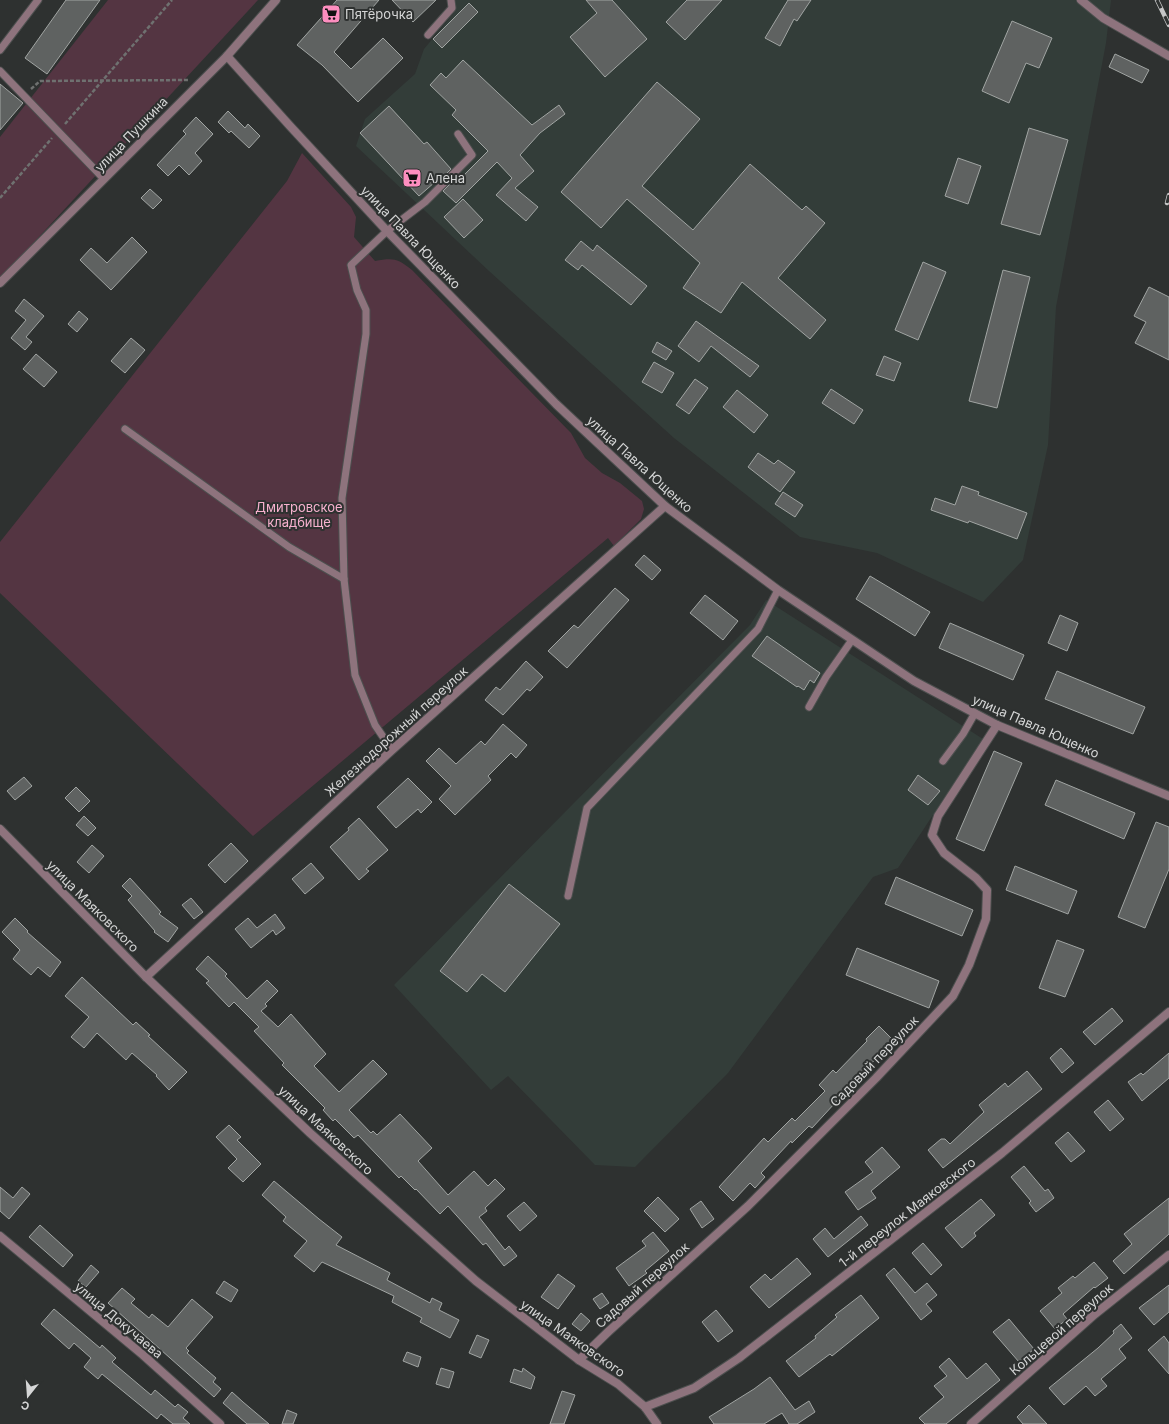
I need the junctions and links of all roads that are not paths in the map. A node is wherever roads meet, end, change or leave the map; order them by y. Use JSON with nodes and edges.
{"nodes":[{"id":1,"x":38,"y":0,"type":"edge"},
{"id":2,"x":276,"y":0,"type":"edge"},
{"id":3,"x":451,"y":0,"type":"edge"},
{"id":4,"x":1081,"y":0,"type":"edge"},
{"id":5,"x":428,"y":34,"type":"dead end"},
{"id":6,"x":0,"y":50,"type":"edge"},
{"id":7,"x":227,"y":56,"type":"junction"},
{"id":8,"x":1169,"y":56,"type":"edge"},
{"id":9,"x":0,"y":71,"type":"edge"},
{"id":10,"x":458,"y":134,"type":"dead end"},
{"id":11,"x":104,"y":178,"type":"junction"},
{"id":12,"x":387,"y":231,"type":"junction"},
{"id":13,"x":0,"y":283,"type":"edge"},
{"id":14,"x":125,"y":429,"type":"dead end"},
{"id":15,"x":665,"y":506,"type":"junction"},
{"id":16,"x":344,"y":579,"type":"junction"},
{"id":17,"x":778,"y":590,"type":"junction"},
{"id":18,"x":852,"y":640,"type":"junction"},
{"id":19,"x":809,"y":707,"type":"dead end"},
{"id":20,"x":975,"y":713,"type":"junction"},
{"id":21,"x":997,"y":725,"type":"junction"},
{"id":22,"x":392,"y":750,"type":"junction"},
{"id":23,"x":943,"y":761,"type":"dead end"},
{"id":24,"x":1169,"y":796,"type":"edge"},
{"id":25,"x":0,"y":829,"type":"edge"},
{"id":26,"x":568,"y":896,"type":"dead end"},
{"id":27,"x":146,"y":977,"type":"junction"},
{"id":28,"x":1169,"y":1012,"type":"edge"},
{"id":29,"x":0,"y":1236,"type":"edge"},
{"id":30,"x":1169,"y":1255,"type":"edge"},
{"id":31,"x":579,"y":1360,"type":"junction"},
{"id":32,"x":644,"y":1407,"type":"junction"},
{"id":33,"x":220,"y":1424,"type":"edge"},
{"id":34,"x":657,"y":1424,"type":"edge"},
{"id":35,"x":971,"y":1424,"type":"edge"}],
"edges":[{"from":1,"to":6,"type":"lane"},
{"from":2,"to":7,"type":"street","name":"улица Пушкина"},
{"from":3,"to":5,"type":"lane"},
{"from":4,"to":8,"type":"street"},
{"from":7,"to":11,"type":"street","name":"улица Пушкина"},
{"from":7,"to":12,"type":"street","name":"улица Павла Ющенко"},
{"from":9,"to":11,"type":"lane"},
{"from":10,"to":12,"type":"lane"},
{"from":11,"to":13,"type":"street","name":"улица Пушкина"},
{"from":12,"to":15,"type":"street","name":"улица Павла Ющенко"},
{"from":12,"to":16,"type":"lane"},
{"from":14,"to":16,"type":"lane"},
{"from":15,"to":17,"type":"street","name":"улица Павла Ющенко"},
{"from":15,"to":22,"type":"street","name":"Железнодорожный переулок"},
{"from":16,"to":22,"type":"lane"},
{"from":17,"to":18,"type":"street","name":"улица Павла Ющенко"},
{"from":17,"to":26,"type":"lane"},
{"from":18,"to":19,"type":"lane"},
{"from":18,"to":20,"type":"street","name":"улица Павла Ющенко"},
{"from":20,"to":21,"type":"street","name":"улица Павла Ющенко"},
{"from":20,"to":23,"type":"lane"},
{"from":21,"to":24,"type":"street","name":"улица Павла Ющенко"},
{"from":21,"to":31,"type":"street","name":"Садовый переулок"},
{"from":22,"to":27,"type":"street","name":"Железнодорожный переулок"},
{"from":25,"to":27,"type":"street","name":"улица Маяковского"},
{"from":27,"to":31,"type":"street","name":"улица Маяковского"},
{"from":28,"to":32,"type":"street","name":"1-й переулок Маяковского"},
{"from":29,"to":33,"type":"street","name":"улица Докучаева"},
{"from":30,"to":35,"type":"street","name":"Кольцевой переулок"},
{"from":31,"to":32,"type":"street","name":"улица Маяковского"},
{"from":32,"to":34,"type":"street","name":"улица Маяковского"}]}
